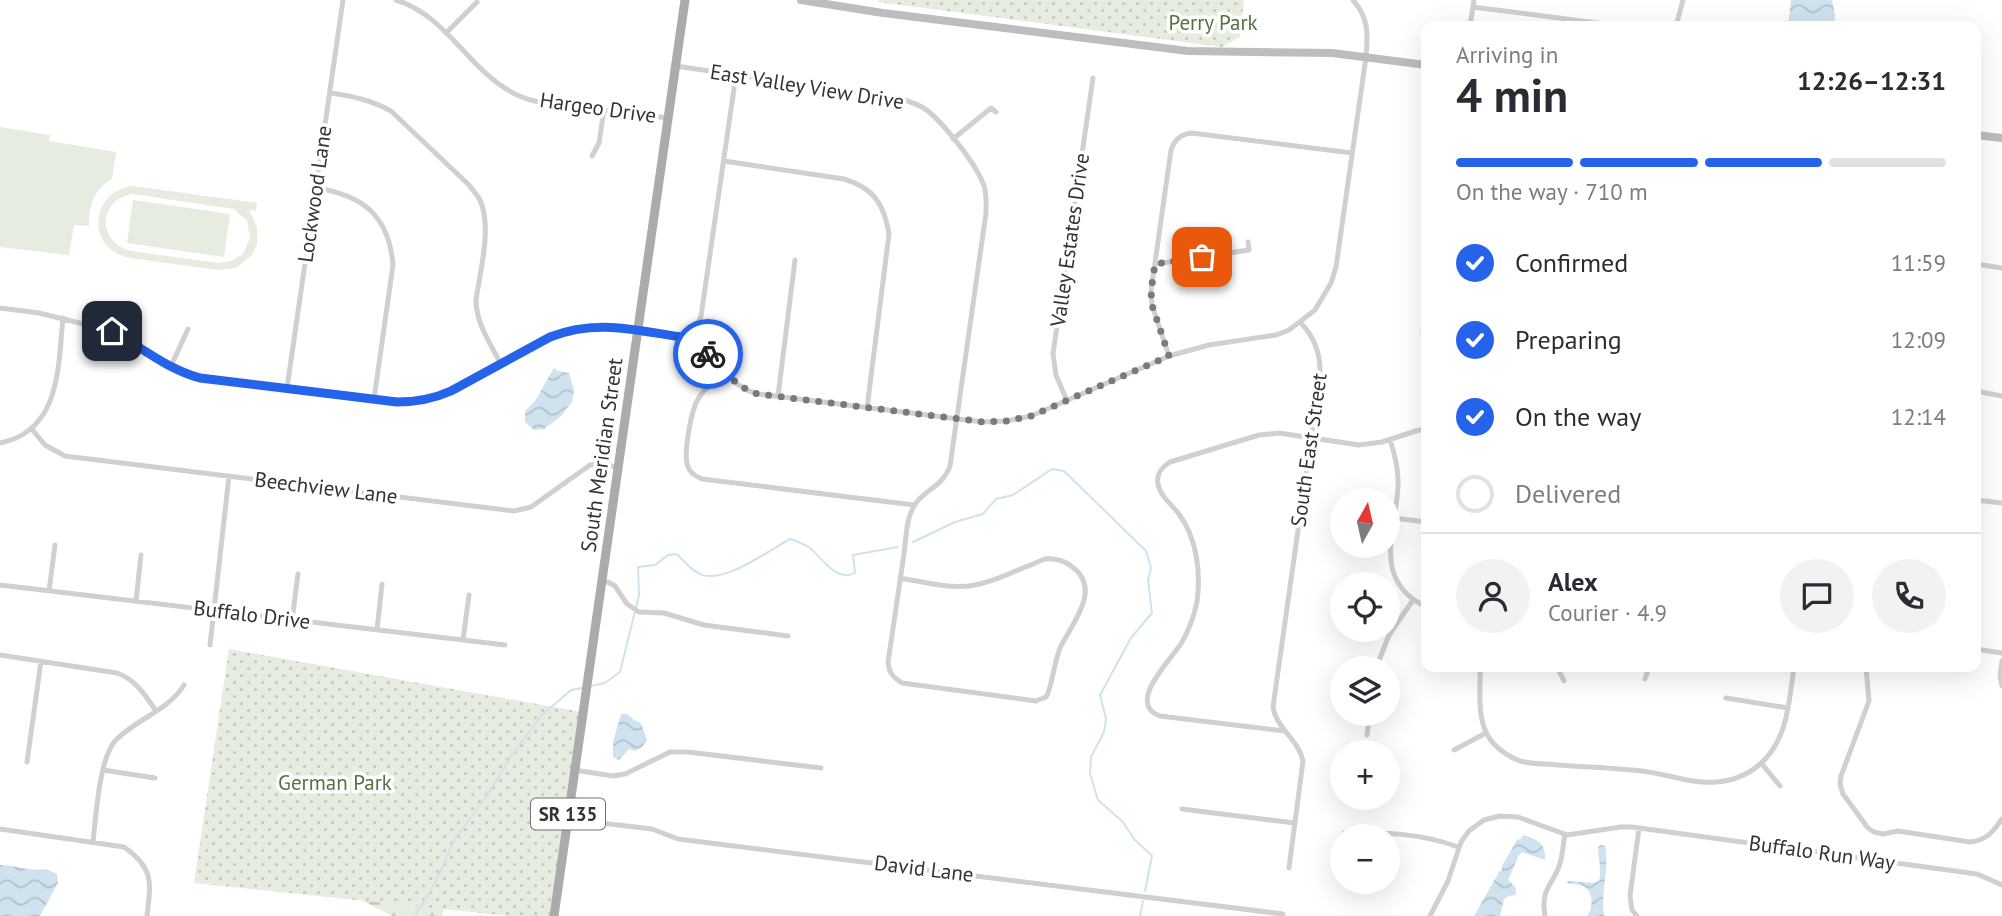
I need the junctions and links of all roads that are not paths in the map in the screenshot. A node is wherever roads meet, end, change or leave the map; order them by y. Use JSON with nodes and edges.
{"nodes":[{"id":1,"x":343,"y":0,"type":"edge"},
{"id":2,"x":396,"y":0,"type":"edge"},
{"id":3,"x":685,"y":0,"type":"edge"},
{"id":4,"x":801,"y":0,"type":"edge"},
{"id":5,"x":1353,"y":0,"type":"edge"},
{"id":6,"x":1474,"y":0,"type":"edge"},
{"id":7,"x":1683,"y":0,"type":"edge"},
{"id":8,"x":477,"y":2,"type":"dead end"},
{"id":9,"x":1473,"y":8,"type":"junction"},
{"id":10,"x":1471,"y":21,"type":"edge"},
{"id":11,"x":1579,"y":21,"type":"edge"},
{"id":12,"x":1677,"y":21,"type":"edge"},
{"id":13,"x":446,"y":33,"type":"junction"},
{"id":14,"x":1366,"y":57,"type":"junction"},
{"id":15,"x":1421,"y":64,"type":"edge"},
{"id":16,"x":675,"y":66,"type":"junction"},
{"id":17,"x":736,"y":75,"type":"junction"},
{"id":18,"x":1093,"y":78,"type":"dead end"},
{"id":19,"x":330,"y":93,"type":"junction"},
{"id":20,"x":604,"y":110,"type":"junction"},
{"id":21,"x":996,"y":112,"type":"dead end"},
{"id":22,"x":668,"y":118,"type":"junction"},
{"id":23,"x":1981,"y":136,"type":"edge"},
{"id":24,"x":2002,"y":138,"type":"edge"},
{"id":25,"x":953,"y":139,"type":"junction"},
{"id":26,"x":1352,"y":153,"type":"junction"},
{"id":27,"x":592,"y":156,"type":"dead end"},
{"id":28,"x":724,"y":161,"type":"junction"},
{"id":29,"x":316,"y":188,"type":"junction"},
{"id":30,"x":1248,"y":242,"type":"dead end"},
{"id":31,"x":795,"y":260,"type":"dead end"},
{"id":32,"x":1155,"y":264,"type":"junction"},
{"id":33,"x":1981,"y":265,"type":"edge"},
{"id":34,"x":2002,"y":268,"type":"edge"},
{"id":35,"x":0,"y":308,"type":"edge"},
{"id":36,"x":64,"y":318,"type":"junction"},
{"id":37,"x":1301,"y":323,"type":"junction"},
{"id":38,"x":188,"y":329,"type":"dead end"},
{"id":39,"x":637,"y":330,"type":"junction"},
{"id":40,"x":690,"y":340,"type":"junction"},
{"id":41,"x":1169,"y":356,"type":"junction"},
{"id":42,"x":501,"y":364,"type":"junction"},
{"id":43,"x":171,"y":366,"type":"junction"},
{"id":44,"x":724,"y":371,"type":"junction"},
{"id":45,"x":288,"y":388,"type":"junction"},
{"id":46,"x":1981,"y":392,"type":"edge"},
{"id":47,"x":778,"y":396,"type":"junction"},
{"id":48,"x":2002,"y":396,"type":"edge"},
{"id":49,"x":374,"y":399,"type":"junction"},
{"id":50,"x":1067,"y":401,"type":"junction"},
{"id":51,"x":867,"y":408,"type":"junction"},
{"id":52,"x":957,"y":418,"type":"junction"},
{"id":53,"x":32,"y":428,"type":"junction"},
{"id":54,"x":1421,"y":431,"type":"edge"},
{"id":55,"x":1311,"y":438,"type":"junction"},
{"id":56,"x":1390,"y":439,"type":"junction"},
{"id":57,"x":0,"y":443,"type":"edge"},
{"id":58,"x":618,"y":467,"type":"junction"},
{"id":59,"x":229,"y":476,"type":"junction"},
{"id":60,"x":1397,"y":488,"type":"edge"},
{"id":61,"x":1981,"y":501,"type":"edge"},
{"id":62,"x":2002,"y":503,"type":"edge"},
{"id":63,"x":914,"y":505,"type":"junction"},
{"id":64,"x":1400,"y":519,"type":"edge"},
{"id":65,"x":1421,"y":521,"type":"edge"},
{"id":66,"x":55,"y":545,"type":"dead end"},
{"id":67,"x":141,"y":555,"type":"dead end"},
{"id":68,"x":1390,"y":558,"type":"edge"},
{"id":69,"x":298,"y":574,"type":"dead end"},
{"id":70,"x":900,"y":578,"type":"junction"},
{"id":71,"x":601,"y":583,"type":"junction"},
{"id":72,"x":382,"y":584,"type":"dead end"},
{"id":73,"x":0,"y":585,"type":"edge"},
{"id":74,"x":50,"y":591,"type":"junction"},
{"id":75,"x":469,"y":595,"type":"dead end"},
{"id":76,"x":1413,"y":600,"type":"junction"},
{"id":77,"x":136,"y":601,"type":"junction"},
{"id":78,"x":1421,"y":604,"type":"edge"},
{"id":79,"x":214,"y":610,"type":"junction"},
{"id":80,"x":292,"y":620,"type":"junction"},
{"id":81,"x":377,"y":630,"type":"junction"},
{"id":82,"x":788,"y":636,"type":"dead end"},
{"id":83,"x":463,"y":640,"type":"junction"},
{"id":84,"x":211,"y":645,"type":"dead end"},
{"id":85,"x":505,"y":645,"type":"dead end"},
{"id":86,"x":1981,"y":650,"type":"edge"},
{"id":87,"x":2002,"y":653,"type":"edge"},
{"id":88,"x":0,"y":655,"type":"edge"},
{"id":89,"x":1381,"y":656,"type":"edge"},
{"id":90,"x":41,"y":661,"type":"junction"},
{"id":91,"x":2002,"y":661,"type":"edge"},
{"id":92,"x":2002,"y":668,"type":"edge"},
{"id":93,"x":1480,"y":672,"type":"edge"},
{"id":94,"x":1560,"y":672,"type":"edge"},
{"id":95,"x":1647,"y":672,"type":"edge"},
{"id":96,"x":1793,"y":672,"type":"edge"},
{"id":97,"x":1867,"y":672,"type":"edge"},
{"id":98,"x":1644,"y":679,"type":"dead end"},
{"id":99,"x":1564,"y":681,"type":"dead end"},
{"id":100,"x":184,"y":685,"type":"dead end"},
{"id":101,"x":2002,"y":686,"type":"edge"},
{"id":102,"x":1726,"y":698,"type":"dead end"},
{"id":103,"x":1788,"y":708,"type":"junction"},
{"id":104,"x":156,"y":711,"type":"junction"},
{"id":105,"x":1368,"y":726,"type":"edge"},
{"id":106,"x":1285,"y":731,"type":"junction"},
{"id":107,"x":1486,"y":733,"type":"junction"},
{"id":108,"x":1367,"y":735,"type":"dead end"},
{"id":109,"x":1454,"y":750,"type":"dead end"},
{"id":110,"x":27,"y":762,"type":"dead end"},
{"id":111,"x":1761,"y":764,"type":"junction"},
{"id":112,"x":821,"y":768,"type":"dead end"},
{"id":113,"x":574,"y":770,"type":"junction"},
{"id":114,"x":103,"y":771,"type":"junction"},
{"id":115,"x":155,"y":778,"type":"dead end"},
{"id":116,"x":1780,"y":786,"type":"dead end"},
{"id":117,"x":1182,"y":808,"type":"dead end"},
{"id":118,"x":567,"y":819,"type":"junction"},
{"id":119,"x":2002,"y":819,"type":"edge"},
{"id":120,"x":1295,"y":823,"type":"junction"},
{"id":121,"x":1639,"y":828,"type":"junction"},
{"id":122,"x":0,"y":829,"type":"edge"},
{"id":123,"x":1565,"y":834,"type":"junction"},
{"id":124,"x":1400,"y":835,"type":"edge"},
{"id":125,"x":93,"y":842,"type":"junction"},
{"id":126,"x":1458,"y":847,"type":"junction"},
{"id":127,"x":1289,"y":868,"type":"dead end"},
{"id":128,"x":2002,"y":886,"type":"edge"},
{"id":129,"x":1283,"y":915,"type":"edge"},
{"id":130,"x":146,"y":916,"type":"edge"},
{"id":131,"x":554,"y":916,"type":"edge"},
{"id":132,"x":1430,"y":916,"type":"edge"},
{"id":133,"x":1545,"y":916,"type":"edge"},
{"id":134,"x":1637,"y":916,"type":"edge"}],
"edges":[{"from":1,"to":19,"type":"street","name":"Lockwood Lane"},
{"from":2,"to":13,"type":"street","name":"Hargeo Drive"},
{"from":3,"to":16,"type":"main road","name":"South Meridian Street","number":"SR 135"},
{"from":4,"to":14,"type":"main road"},
{"from":5,"to":14,"type":"street"},
{"from":6,"to":9,"type":"street"},
{"from":7,"to":12,"type":"street"},
{"from":8,"to":13,"type":"street"},
{"from":9,"to":10,"type":"street"},
{"from":9,"to":11,"type":"street"},
{"from":13,"to":20,"type":"street","name":"Hargeo Drive"},
{"from":14,"to":15,"type":"main road"},
{"from":14,"to":26,"type":"street"},
{"from":16,"to":17,"type":"street","name":"East Valley View Drive"},
{"from":16,"to":22,"type":"main road","name":"South Meridian Street","number":"SR 135"},
{"from":17,"to":25,"type":"street","name":"East Valley View Drive"},
{"from":17,"to":28,"type":"street"},
{"from":18,"to":50,"type":"street","name":"Valley Estates Drive"},
{"from":19,"to":29,"type":"street","name":"Lockwood Lane"},
{"from":19,"to":42,"type":"street"},
{"from":20,"to":22,"type":"street","name":"Hargeo Drive"},
{"from":20,"to":27,"type":"street"},
{"from":21,"to":25,"type":"street"},
{"from":22,"to":39,"type":"main road","name":"South Meridian Street","number":"SR 135"},
{"from":23,"to":24,"type":"main road"},
{"from":25,"to":52,"type":"street","name":"East Valley View Drive"},
{"from":26,"to":32,"type":"street"},
{"from":26,"to":37,"type":"street"},
{"from":28,"to":40,"type":"street"},
{"from":28,"to":51,"type":"street"},
{"from":29,"to":45,"type":"street","name":"Lockwood Lane"},
{"from":29,"to":49,"type":"street"},
{"from":30,"to":32,"type":"street"},
{"from":31,"to":47,"type":"street"},
{"from":32,"to":41,"type":"street"},
{"from":33,"to":34,"type":"street"},
{"from":35,"to":36,"type":"street"},
{"from":36,"to":43,"type":"street"},
{"from":36,"to":53,"type":"street"},
{"from":37,"to":41,"type":"street"},
{"from":37,"to":55,"type":"street","name":"South East Street"},
{"from":38,"to":43,"type":"street"},
{"from":39,"to":40,"type":"street"},
{"from":39,"to":42,"type":"street"},
{"from":39,"to":58,"type":"main road","name":"South Meridian Street","number":"SR 135"},
{"from":40,"to":44,"type":"street"},
{"from":41,"to":50,"type":"street"},
{"from":42,"to":49,"type":"street"},
{"from":43,"to":45,"type":"street"},
{"from":44,"to":47,"type":"street"},
{"from":44,"to":63,"type":"street"},
{"from":45,"to":49,"type":"street"},
{"from":46,"to":48,"type":"street"},
{"from":47,"to":51,"type":"street"},
{"from":50,"to":52,"type":"street"},
{"from":51,"to":52,"type":"street"},
{"from":52,"to":63,"type":"street"},
{"from":53,"to":57,"type":"street"},
{"from":53,"to":59,"type":"street","name":"Beechview Lane"},
{"from":54,"to":56,"type":"street"},
{"from":55,"to":56,"type":"street"},
{"from":55,"to":106,"type":"street","name":"South East Street"},
{"from":55,"to":106,"type":"street"},
{"from":56,"to":60,"type":"street"},
{"from":58,"to":59,"type":"street","name":"Beechview Lane"},
{"from":58,"to":71,"type":"main road","name":"South Meridian Street","number":"SR 135"},
{"from":59,"to":79,"type":"street"},
{"from":61,"to":62,"type":"street"},
{"from":63,"to":70,"type":"street"},
{"from":64,"to":65,"type":"street"},
{"from":66,"to":74,"type":"street"},
{"from":67,"to":77,"type":"street"},
{"from":68,"to":76,"type":"street"},
{"from":69,"to":80,"type":"street"},
{"from":70,"to":70,"type":"street"},
{"from":71,"to":82,"type":"street"},
{"from":71,"to":113,"type":"main road","name":"South Meridian Street","number":"SR 135"},
{"from":72,"to":81,"type":"street"},
{"from":73,"to":74,"type":"street","name":"Buffalo Drive"},
{"from":74,"to":77,"type":"street","name":"Buffalo Drive"},
{"from":75,"to":83,"type":"street"},
{"from":76,"to":78,"type":"street"},
{"from":76,"to":89,"type":"street"},
{"from":77,"to":79,"type":"street","name":"Buffalo Drive"},
{"from":79,"to":80,"type":"street","name":"Buffalo Drive"},
{"from":79,"to":84,"type":"street"},
{"from":80,"to":81,"type":"street","name":"Buffalo Drive"},
{"from":81,"to":83,"type":"street","name":"Buffalo Drive"},
{"from":83,"to":85,"type":"street","name":"Buffalo Drive"},
{"from":86,"to":87,"type":"street"},
{"from":88,"to":90,"type":"street"},
{"from":90,"to":104,"type":"street"},
{"from":90,"to":110,"type":"street"},
{"from":91,"to":92,"type":"street"},
{"from":92,"to":101,"type":"street"},
{"from":93,"to":107,"type":"street"},
{"from":94,"to":99,"type":"street"},
{"from":95,"to":98,"type":"street"},
{"from":96,"to":103,"type":"street"},
{"from":97,"to":119,"type":"street"},
{"from":100,"to":104,"type":"street"},
{"from":102,"to":103,"type":"street"},
{"from":103,"to":111,"type":"street"},
{"from":104,"to":114,"type":"street"},
{"from":105,"to":108,"type":"street"},
{"from":106,"to":120,"type":"street","name":"South East Street"},
{"from":107,"to":109,"type":"street"},
{"from":107,"to":111,"type":"street"},
{"from":111,"to":116,"type":"street"},
{"from":112,"to":113,"type":"street"},
{"from":113,"to":118,"type":"main road","name":"South Meridian Street","number":"SR 135"},
{"from":114,"to":115,"type":"street"},
{"from":114,"to":125,"type":"street"},
{"from":117,"to":120,"type":"street"},
{"from":118,"to":129,"type":"street","name":"David Lane"},
{"from":118,"to":131,"type":"main road","name":"South Meridian Street","number":"SR 135"},
{"from":120,"to":127,"type":"street","name":"South East Street"},
{"from":121,"to":123,"type":"street","name":"Buffalo Run Way"},
{"from":121,"to":128,"type":"street","name":"Buffalo Run Way"},
{"from":121,"to":134,"type":"street"},
{"from":122,"to":125,"type":"street"},
{"from":123,"to":126,"type":"street"},
{"from":123,"to":133,"type":"street"},
{"from":124,"to":126,"type":"street"},
{"from":125,"to":130,"type":"street"},
{"from":126,"to":132,"type":"street"}]}
